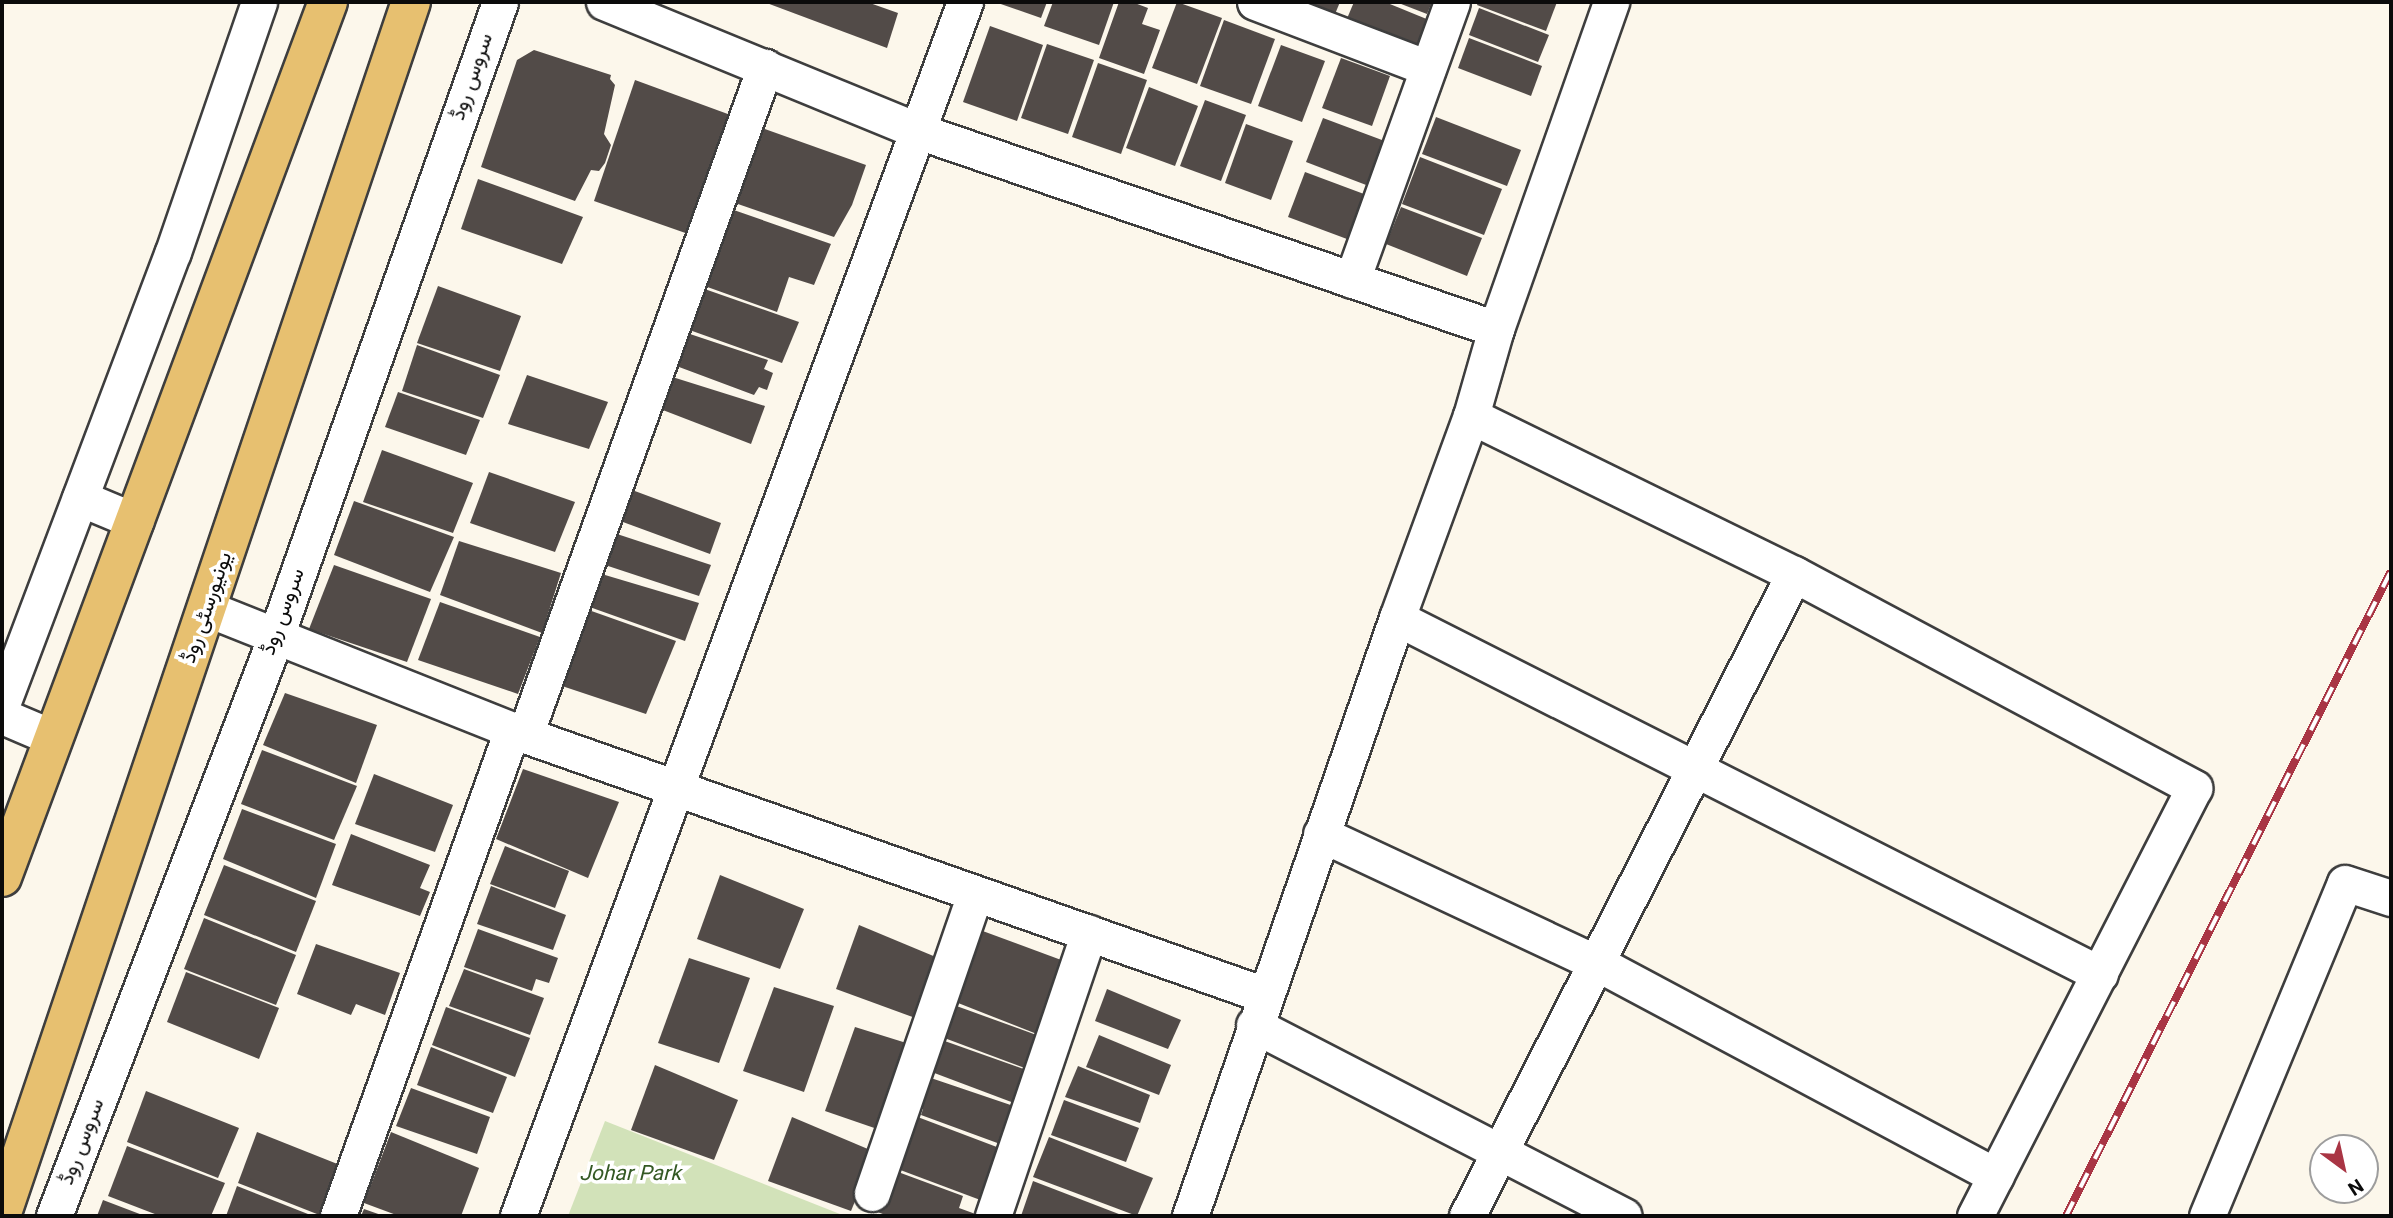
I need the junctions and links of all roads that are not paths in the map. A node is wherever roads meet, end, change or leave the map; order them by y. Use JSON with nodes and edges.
{"nodes":[{"id":1,"x":260,"y":2,"type":"edge"},
{"id":2,"x":328,"y":2,"type":"edge"},
{"id":3,"x":411,"y":2,"type":"edge"},
{"id":4,"x":439,"y":2,"type":"edge"},
{"id":5,"x":500,"y":2,"type":"edge"},
{"id":6,"x":604,"y":2,"type":"edge"},
{"id":7,"x":965,"y":2,"type":"edge"},
{"id":8,"x":1255,"y":2,"type":"edge"},
{"id":9,"x":1452,"y":2,"type":"edge"},
{"id":10,"x":1611,"y":2,"type":"edge"},
{"id":11,"x":765,"y":67,"type":"junction"},
{"id":12,"x":1428,"y":68,"type":"junction"},
{"id":13,"x":918,"y":131,"type":"junction"},
{"id":14,"x":354,"y":172,"type":"junction"},
{"id":15,"x":1352,"y":280,"type":"junction"},
{"id":16,"x":1496,"y":329,"type":"junction"},
{"id":17,"x":1471,"y":416,"type":"junction"},
{"id":18,"x":80,"y":498,"type":"junction"},
{"id":19,"x":135,"y":521,"type":"junction"},
{"id":20,"x":1794,"y":574,"type":"junction"},
{"id":21,"x":208,"y":609,"type":"junction"},
{"id":22,"x":1397,"y":618,"type":"junction"},
{"id":23,"x":276,"y":636,"type":"junction"},
{"id":24,"x":2,"y":704,"type":"edge"},
{"id":25,"x":2,"y":716,"type":"edge"},
{"id":26,"x":519,"y":732,"type":"junction"},
{"id":27,"x":54,"y":738,"type":"junction"},
{"id":28,"x":1696,"y":768,"type":"junction"},
{"id":29,"x":675,"y":789,"type":"junction"},
{"id":30,"x":1321,"y":834,"type":"junction"},
{"id":31,"x":2,"y":877,"type":"edge"},
{"id":32,"x":975,"y":895,"type":"junction"},
{"id":33,"x":2391,"y":898,"type":"edge"},
{"id":34,"x":1089,"y":933,"type":"junction"},
{"id":35,"x":1597,"y":963,"type":"junction"},
{"id":36,"x":2100,"y":974,"type":"junction"},
{"id":37,"x":1259,"y":1010,"type":"junction"},
{"id":38,"x":1501,"y":1152,"type":"junction"},
{"id":39,"x":1996,"y":1176,"type":"junction"},
{"id":40,"x":872,"y":1193,"type":"dead end"},
{"id":41,"x":2,"y":1213,"type":"edge"},
{"id":42,"x":1198,"y":1213,"type":"edge"},
{"id":43,"x":54,"y":1216,"type":"edge"},
{"id":44,"x":338,"y":1216,"type":"edge"},
{"id":45,"x":518,"y":1216,"type":"edge"},
{"id":46,"x":993,"y":1216,"type":"edge"},
{"id":47,"x":1467,"y":1216,"type":"edge"},
{"id":48,"x":1624,"y":1216,"type":"edge"},
{"id":49,"x":1975,"y":1216,"type":"edge"},
{"id":50,"x":2207,"y":1216,"type":"edge"}],
"edges":[{"from":1,"to":18,"type":"street"},
{"from":2,"to":19,"type":"main road"},
{"from":3,"to":14,"type":"main road","name":"یونیورسٹی روڈ"},
{"from":4,"to":14,"type":"main road"},
{"from":5,"to":23,"type":"street","name":"سروس روڈ"},
{"from":6,"to":11,"type":"street"},
{"from":7,"to":13,"type":"street"},
{"from":8,"to":12,"type":"street"},
{"from":9,"to":12,"type":"street"},
{"from":10,"to":16,"type":"street"},
{"from":11,"to":13,"type":"street"},
{"from":11,"to":26,"type":"street"},
{"from":12,"to":15,"type":"street"},
{"from":13,"to":15,"type":"street"},
{"from":13,"to":29,"type":"street"},
{"from":14,"to":21,"type":"main road","name":"یونیورسٹی روڈ"},
{"from":15,"to":16,"type":"street"},
{"from":16,"to":17,"type":"street"},
{"from":17,"to":20,"type":"street"},
{"from":17,"to":22,"type":"street"},
{"from":18,"to":19,"type":"street"},
{"from":18,"to":24,"type":"street"},
{"from":19,"to":27,"type":"main road"},
{"from":20,"to":28,"type":"street"},
{"from":20,"to":36,"type":"street"},
{"from":21,"to":23,"type":"street"},
{"from":21,"to":41,"type":"main road","name":"یونیورسٹی روڈ"},
{"from":22,"to":28,"type":"street"},
{"from":22,"to":30,"type":"street"},
{"from":23,"to":26,"type":"street"},
{"from":23,"to":43,"type":"street","name":"سروس روڈ"},
{"from":25,"to":27,"type":"street"},
{"from":26,"to":29,"type":"street"},
{"from":26,"to":44,"type":"street"},
{"from":27,"to":31,"type":"main road"},
{"from":28,"to":35,"type":"street"},
{"from":28,"to":36,"type":"street"},
{"from":29,"to":32,"type":"street"},
{"from":29,"to":45,"type":"street"},
{"from":30,"to":35,"type":"street"},
{"from":30,"to":37,"type":"street"},
{"from":32,"to":34,"type":"street"},
{"from":32,"to":40,"type":"street"},
{"from":33,"to":50,"type":"street"},
{"from":34,"to":37,"type":"street"},
{"from":34,"to":46,"type":"street"},
{"from":35,"to":38,"type":"street"},
{"from":35,"to":39,"type":"street"},
{"from":36,"to":39,"type":"street"},
{"from":37,"to":38,"type":"street"},
{"from":37,"to":42,"type":"street"},
{"from":38,"to":47,"type":"street"},
{"from":38,"to":48,"type":"street"},
{"from":39,"to":49,"type":"street"}]}
